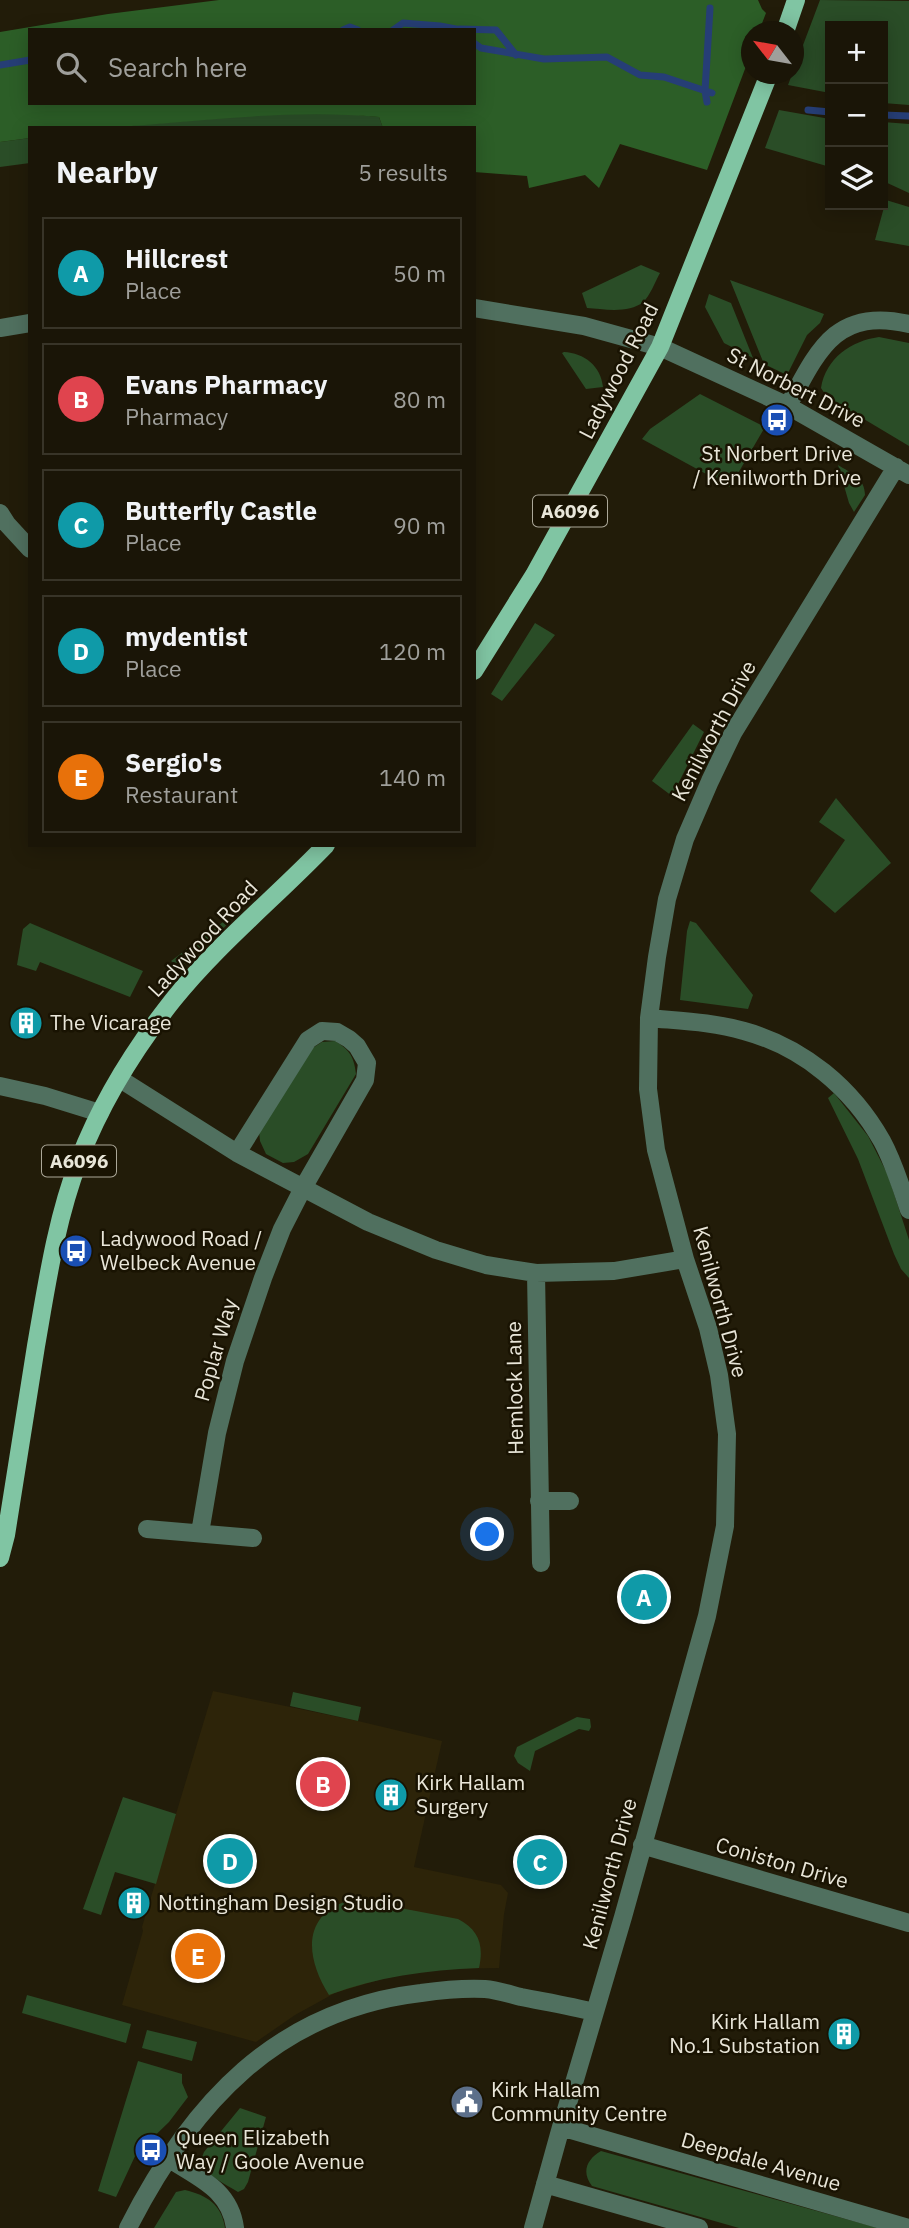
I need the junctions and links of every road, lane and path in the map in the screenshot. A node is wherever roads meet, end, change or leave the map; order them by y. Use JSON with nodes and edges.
{"nodes":[{"id":1,"x":796,"y":1,"type":"edge"},
{"id":2,"x":789,"y":21,"type":"edge"},
{"id":3,"x":765,"y":84,"type":"edge"},
{"id":4,"x":476,"y":308,"type":"edge"},
{"id":5,"x":28,"y":323,"type":"edge"},
{"id":6,"x":909,"y":324,"type":"edge"},
{"id":7,"x":0,"y":328,"type":"edge"},
{"id":8,"x":660,"y":347,"type":"junction"},
{"id":9,"x":788,"y":406,"type":"junction"},
{"id":10,"x":903,"y":471,"type":"edge"},
{"id":11,"x":0,"y":513,"type":"edge"},
{"id":12,"x":28,"y":548,"type":"edge"},
{"id":13,"x":476,"y":668,"type":"edge"},
{"id":14,"x":324,"y":847,"type":"edge"},
{"id":15,"x":649,"y":1018,"type":"junction"},
{"id":16,"x":120,"y":1079,"type":"junction"},
{"id":17,"x":0,"y":1086,"type":"edge"},
{"id":18,"x":100,"y":1113,"type":"junction"},
{"id":19,"x":237,"y":1153,"type":"junction"},
{"id":20,"x":303,"y":1188,"type":"junction"},
{"id":21,"x":909,"y":1210,"type":"edge"},
{"id":22,"x":685,"y":1259,"type":"junction"},
{"id":23,"x":536,"y":1273,"type":"junction"},
{"id":24,"x":539,"y":1501,"type":"junction"},
{"id":25,"x":570,"y":1501,"type":"dead end"},
{"id":26,"x":147,"y":1529,"type":"dead end"},
{"id":27,"x":200,"y":1533,"type":"junction"},
{"id":28,"x":3,"y":1534,"type":"edge"},
{"id":29,"x":253,"y":1538,"type":"dead end"},
{"id":30,"x":0,"y":1558,"type":"edge"},
{"id":31,"x":541,"y":1563,"type":"dead end"},
{"id":32,"x":642,"y":1845,"type":"junction"},
{"id":33,"x":909,"y":1923,"type":"edge"},
{"id":34,"x":594,"y":2012,"type":"junction"},
{"id":35,"x":561,"y":2127,"type":"junction"},
{"id":36,"x":168,"y":2158,"type":"junction"},
{"id":37,"x":545,"y":2184,"type":"junction"},
{"id":38,"x":128,"y":2228,"type":"edge"},
{"id":39,"x":235,"y":2228,"type":"edge"},
{"id":40,"x":533,"y":2228,"type":"edge"},
{"id":41,"x":699,"y":2228,"type":"edge"},
{"id":42,"x":909,"y":2228,"type":"edge"}],
"edges":[{"from":1,"to":2,"type":"main road"},
{"from":3,"to":8,"type":"main road","name":"Ladywood Road","number":"A6096"},
{"from":4,"to":8,"type":"street","name":"St Norbert Drive"},
{"from":5,"to":7,"type":"street"},
{"from":6,"to":9,"type":"street"},
{"from":8,"to":9,"type":"street","name":"St Norbert Drive"},
{"from":8,"to":13,"type":"main road","name":"Ladywood Road","number":"A6096"},
{"from":9,"to":10,"type":"street","name":"St Norbert Drive"},
{"from":10,"to":15,"type":"street","name":"Kenilworth Drive"},
{"from":11,"to":12,"type":"street"},
{"from":14,"to":16,"type":"main road","name":"Ladywood Road","number":"A6096"},
{"from":15,"to":21,"type":"street"},
{"from":15,"to":22,"type":"street","name":"Kenilworth Drive"},
{"from":16,"to":18,"type":"main road","name":"Ladywood Road","number":"A6096"},
{"from":16,"to":19,"type":"street"},
{"from":17,"to":18,"type":"street"},
{"from":18,"to":28,"type":"main road","name":"Ladywood Road","number":"A6096"},
{"from":19,"to":20,"type":"street"},
{"from":19,"to":20,"type":"street","name":"Poplar Way"},
{"from":20,"to":23,"type":"street"},
{"from":20,"to":27,"type":"street","name":"Poplar Way"},
{"from":22,"to":23,"type":"street"},
{"from":22,"to":32,"type":"street","name":"Kenilworth Drive"},
{"from":23,"to":24,"type":"street","name":"Hemlock Lane"},
{"from":24,"to":25,"type":"street"},
{"from":24,"to":31,"type":"street","name":"Hemlock Lane"},
{"from":26,"to":27,"type":"street"},
{"from":27,"to":29,"type":"street"},
{"from":28,"to":30,"type":"main road","name":"Ladywood Road","number":"A6096"},
{"from":32,"to":33,"type":"street","name":"Coniston Drive"},
{"from":32,"to":34,"type":"street","name":"Kenilworth Drive"},
{"from":34,"to":35,"type":"street","name":"Kenilworth Drive"},
{"from":34,"to":36,"type":"street"},
{"from":35,"to":37,"type":"street","name":"Kenilworth Drive"},
{"from":35,"to":42,"type":"street","name":"Deepdale Avenue"},
{"from":36,"to":38,"type":"street"},
{"from":36,"to":39,"type":"street"},
{"from":37,"to":40,"type":"street","name":"Kenilworth Drive"},
{"from":37,"to":41,"type":"street"}]}
